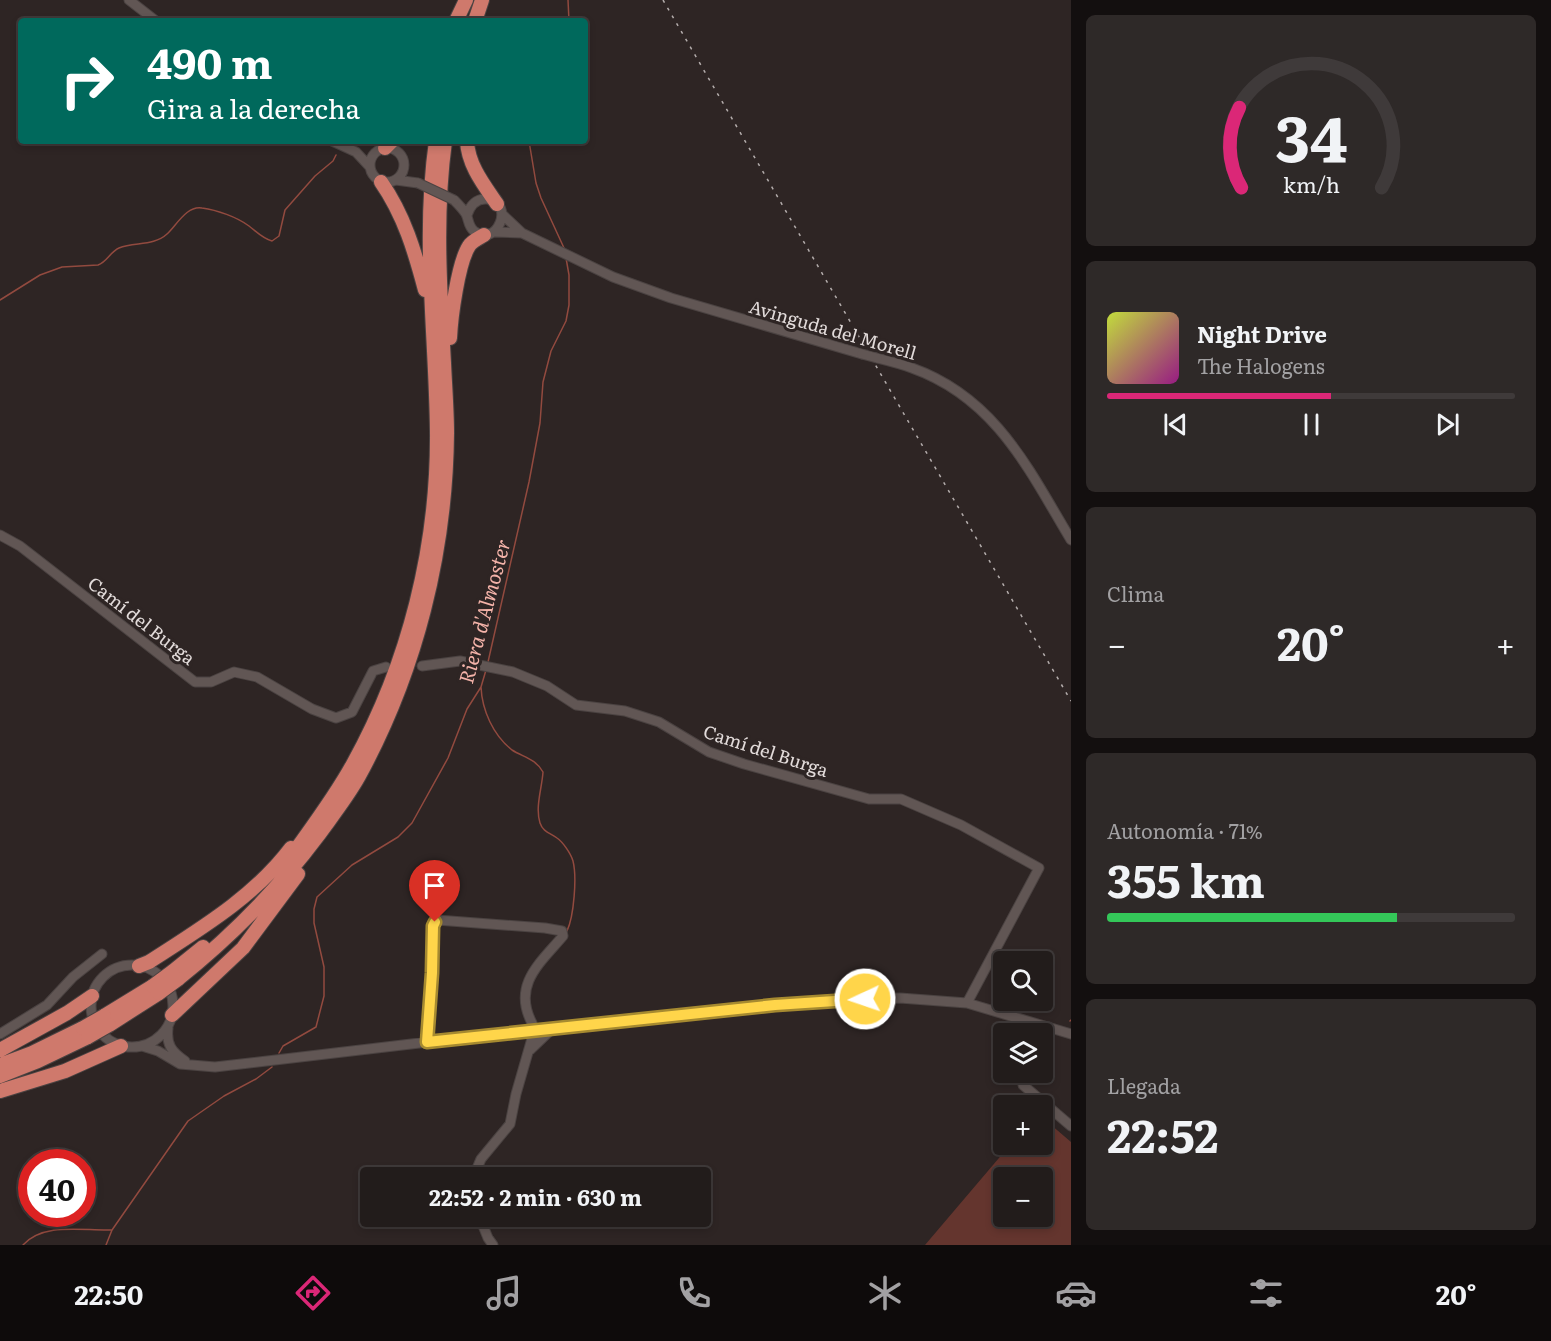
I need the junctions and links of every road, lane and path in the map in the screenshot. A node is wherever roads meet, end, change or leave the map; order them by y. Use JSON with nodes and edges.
{"nodes":[{"id":1,"x":129,"y":0,"type":"edge"},
{"id":2,"x":466,"y":0,"type":"edge"},
{"id":3,"x":472,"y":0,"type":"edge"},
{"id":4,"x":482,"y":0,"type":"edge"},
{"id":5,"x":488,"y":0,"type":"edge"},
{"id":6,"x":152,"y":18,"type":"edge"},
{"id":7,"x":457,"y":18,"type":"edge"},
{"id":8,"x":466,"y":18,"type":"edge"},
{"id":9,"x":476,"y":18,"type":"edge"},
{"id":10,"x":483,"y":18,"type":"edge"},
{"id":11,"x":339,"y":144,"type":"edge"},
{"id":12,"x":435,"y":144,"type":"edge"},
{"id":13,"x":445,"y":144,"type":"edge"},
{"id":14,"x":467,"y":144,"type":"edge"},
{"id":15,"x":384,"y":146,"type":"edge"},
{"id":16,"x":356,"y":152,"type":"junction"},
{"id":17,"x":369,"y":166,"type":"junction"},
{"id":18,"x":404,"y":168,"type":"junction"},
{"id":19,"x":396,"y":180,"type":"junction"},
{"id":20,"x":381,"y":182,"type":"junction"},
{"id":21,"x":418,"y":183,"type":"junction"},
{"id":22,"x":454,"y":200,"type":"junction"},
{"id":23,"x":475,"y":202,"type":"junction"},
{"id":24,"x":500,"y":209,"type":"junction"},
{"id":25,"x":467,"y":215,"type":"junction"},
{"id":26,"x":490,"y":233,"type":"junction"},
{"id":27,"x":522,"y":233,"type":"junction"},
{"id":28,"x":439,"y":496,"type":"junction"},
{"id":29,"x":0,"y":535,"type":"edge"},
{"id":30,"x":1071,"y":540,"type":"edge"},
{"id":31,"x":422,"y":666,"type":"dead end"},
{"id":32,"x":386,"y":667,"type":"dead end"},
{"id":33,"x":356,"y":770,"type":"junction"},
{"id":34,"x":102,"y":954,"type":"dead end"},
{"id":35,"x":139,"y":966,"type":"junction"},
{"id":36,"x":92,"y":996,"type":"junction"},
{"id":37,"x":967,"y":1003,"type":"junction"},
{"id":38,"x":170,"y":1020,"type":"junction"},
{"id":39,"x":532,"y":1023,"type":"dead end"},
{"id":40,"x":553,"y":1028,"type":"junction"},
{"id":41,"x":85,"y":1032,"type":"junction"},
{"id":42,"x":0,"y":1034,"type":"edge"},
{"id":43,"x":1071,"y":1034,"type":"edge"},
{"id":44,"x":533,"y":1035,"type":"dead end"},
{"id":45,"x":427,"y":1042,"type":"junction"},
{"id":46,"x":121,"y":1046,"type":"junction"},
{"id":47,"x":142,"y":1046,"type":"junction"},
{"id":48,"x":0,"y":1050,"type":"edge"},
{"id":49,"x":528,"y":1052,"type":"junction"},
{"id":50,"x":0,"y":1065,"type":"edge"},
{"id":51,"x":192,"y":1066,"type":"junction"},
{"id":52,"x":0,"y":1076,"type":"edge"},
{"id":53,"x":1023,"y":1086,"type":"dead end"},
{"id":54,"x":0,"y":1091,"type":"edge"},
{"id":55,"x":1071,"y":1126,"type":"edge"},
{"id":56,"x":478,"y":1167,"type":"edge"},
{"id":57,"x":484,"y":1227,"type":"edge"},
{"id":58,"x":493,"y":1245,"type":"edge"}],
"edges":[{"from":1,"to":6,"type":"street"},
{"from":2,"to":7,"type":"highway"},
{"from":3,"to":8,"type":"highway"},
{"from":4,"to":9,"type":"highway"},
{"from":5,"to":10,"type":"highway"},
{"from":11,"to":16,"type":"street"},
{"from":12,"to":28,"type":"highway"},
{"from":13,"to":28,"type":"highway"},
{"from":14,"to":24,"type":"highway"},
{"from":15,"to":16,"type":"street"},
{"from":15,"to":17,"type":"street"},
{"from":15,"to":18,"type":"street"},
{"from":16,"to":17,"type":"street"},
{"from":17,"to":20,"type":"street"},
{"from":18,"to":19,"type":"street"},
{"from":18,"to":21,"type":"street"},
{"from":19,"to":20,"type":"street"},
{"from":19,"to":21,"type":"street"},
{"from":20,"to":28,"type":"highway"},
{"from":21,"to":22,"type":"street","bridge":true},
{"from":22,"to":23,"type":"street"},
{"from":22,"to":25,"type":"street"},
{"from":23,"to":24,"type":"street"},
{"from":23,"to":25,"type":"street"},
{"from":24,"to":26,"type":"street"},
{"from":24,"to":27,"type":"street","name":"Avinguda del Morell"},
{"from":25,"to":26,"type":"street"},
{"from":26,"to":27,"type":"street","name":"Avinguda del Morell"},
{"from":26,"to":28,"type":"highway"},
{"from":27,"to":30,"type":"street","name":"Avinguda del Morell","bridge":true},
{"from":28,"to":33,"type":"highway"},
{"from":29,"to":32,"type":"street","name":"Camí del Burga"},
{"from":31,"to":37,"type":"street","name":"Camí del Burga"},
{"from":33,"to":35,"type":"highway"},
{"from":33,"to":38,"type":"highway"},
{"from":33,"to":41,"type":"highway","bridge":true},
{"from":34,"to":42,"type":"street"},
{"from":35,"to":36,"type":"street"},
{"from":35,"to":38,"type":"street"},
{"from":36,"to":46,"type":"street"},
{"from":36,"to":48,"type":"highway"},
{"from":37,"to":40,"type":"street"},
{"from":37,"to":43,"type":"street"},
{"from":38,"to":47,"type":"street"},
{"from":38,"to":51,"type":"street"},
{"from":39,"to":45,"type":"street"},
{"from":40,"to":45,"type":"street"},
{"from":40,"to":49,"type":"street"},
{"from":41,"to":50,"type":"highway"},
{"from":41,"to":52,"type":"highway"},
{"from":44,"to":49,"type":"street"},
{"from":45,"to":51,"type":"street"},
{"from":46,"to":47,"type":"street"},
{"from":46,"to":54,"type":"highway"},
{"from":47,"to":51,"type":"street"},
{"from":49,"to":56,"type":"street"},
{"from":53,"to":55,"type":"street"},
{"from":57,"to":58,"type":"street"}]}
